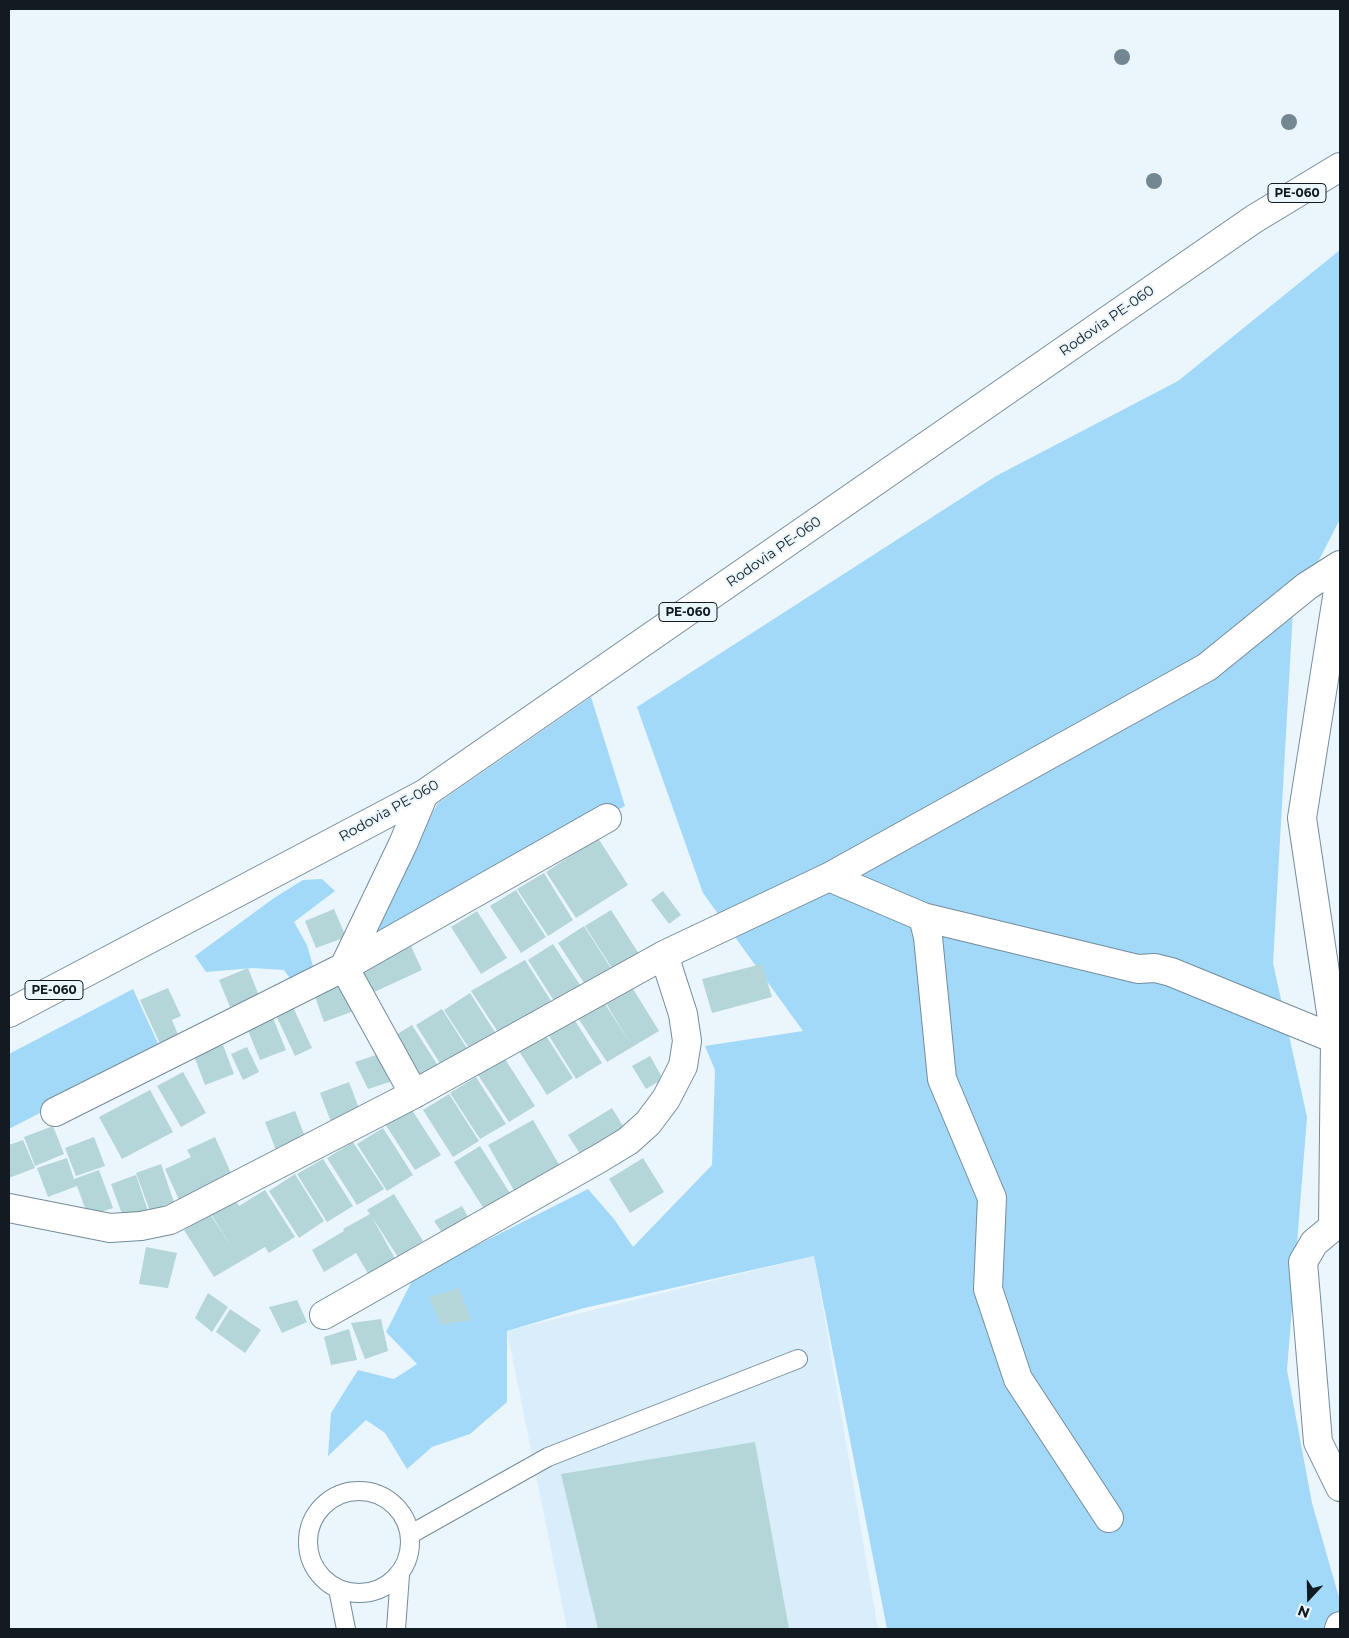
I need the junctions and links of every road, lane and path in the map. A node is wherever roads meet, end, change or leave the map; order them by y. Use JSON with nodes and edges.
{"nodes":[{"id":1,"x":1340,"y":167,"type":"edge"},
{"id":2,"x":1340,"y":565,"type":"edge"},
{"id":3,"x":1340,"y":578,"type":"edge"},
{"id":4,"x":424,"y":794,"type":"junction"},
{"id":5,"x":607,"y":818,"type":"dead end"},
{"id":6,"x":829,"y":877,"type":"junction"},
{"id":7,"x":923,"y":916,"type":"junction"},
{"id":8,"x":664,"y":955,"type":"junction"},
{"id":9,"x":344,"y":967,"type":"junction"},
{"id":10,"x":9,"y":1013,"type":"edge"},
{"id":11,"x":1335,"y":1039,"type":"junction"},
{"id":12,"x":414,"y":1094,"type":"junction"},
{"id":13,"x":55,"y":1112,"type":"dead end"},
{"id":14,"x":9,"y":1208,"type":"edge"},
{"id":15,"x":324,"y":1315,"type":"dead end"},
{"id":16,"x":798,"y":1359,"type":"dead end"},
{"id":17,"x":1340,"y":1487,"type":"edge"},
{"id":18,"x":1109,"y":1518,"type":"dead end"},
{"id":19,"x":411,"y":1534,"type":"junction"},
{"id":20,"x":400,"y":1575,"type":"junction"},
{"id":21,"x":338,"y":1589,"type":"junction"},
{"id":22,"x":1340,"y":1626,"type":"edge"},
{"id":23,"x":346,"y":1629,"type":"edge"},
{"id":24,"x":396,"y":1629,"type":"edge"},
{"id":25,"x":1339,"y":1629,"type":"edge"}],
"edges":[{"from":1,"to":4,"type":"street","name":"Rodovia PE-060","number":"PE-060"},
{"from":2,"to":6,"type":"street"},
{"from":3,"to":11,"type":"street"},
{"from":4,"to":9,"type":"street"},
{"from":4,"to":10,"type":"street","name":"Rodovia PE-060","number":"PE-060"},
{"from":5,"to":9,"type":"street"},
{"from":6,"to":7,"type":"street"},
{"from":6,"to":8,"type":"street"},
{"from":7,"to":11,"type":"street"},
{"from":7,"to":18,"type":"street"},
{"from":8,"to":12,"type":"street"},
{"from":8,"to":15,"type":"street"},
{"from":9,"to":12,"type":"street"},
{"from":9,"to":13,"type":"street"},
{"from":11,"to":17,"type":"street"},
{"from":12,"to":14,"type":"street"},
{"from":16,"to":19,"type":"lane"},
{"from":19,"to":20,"type":"lane"},
{"from":19,"to":21,"type":"lane"},
{"from":20,"to":21,"type":"lane"},
{"from":20,"to":24,"type":"lane"},
{"from":21,"to":23,"type":"lane"},
{"from":22,"to":25,"type":"street"}]}
